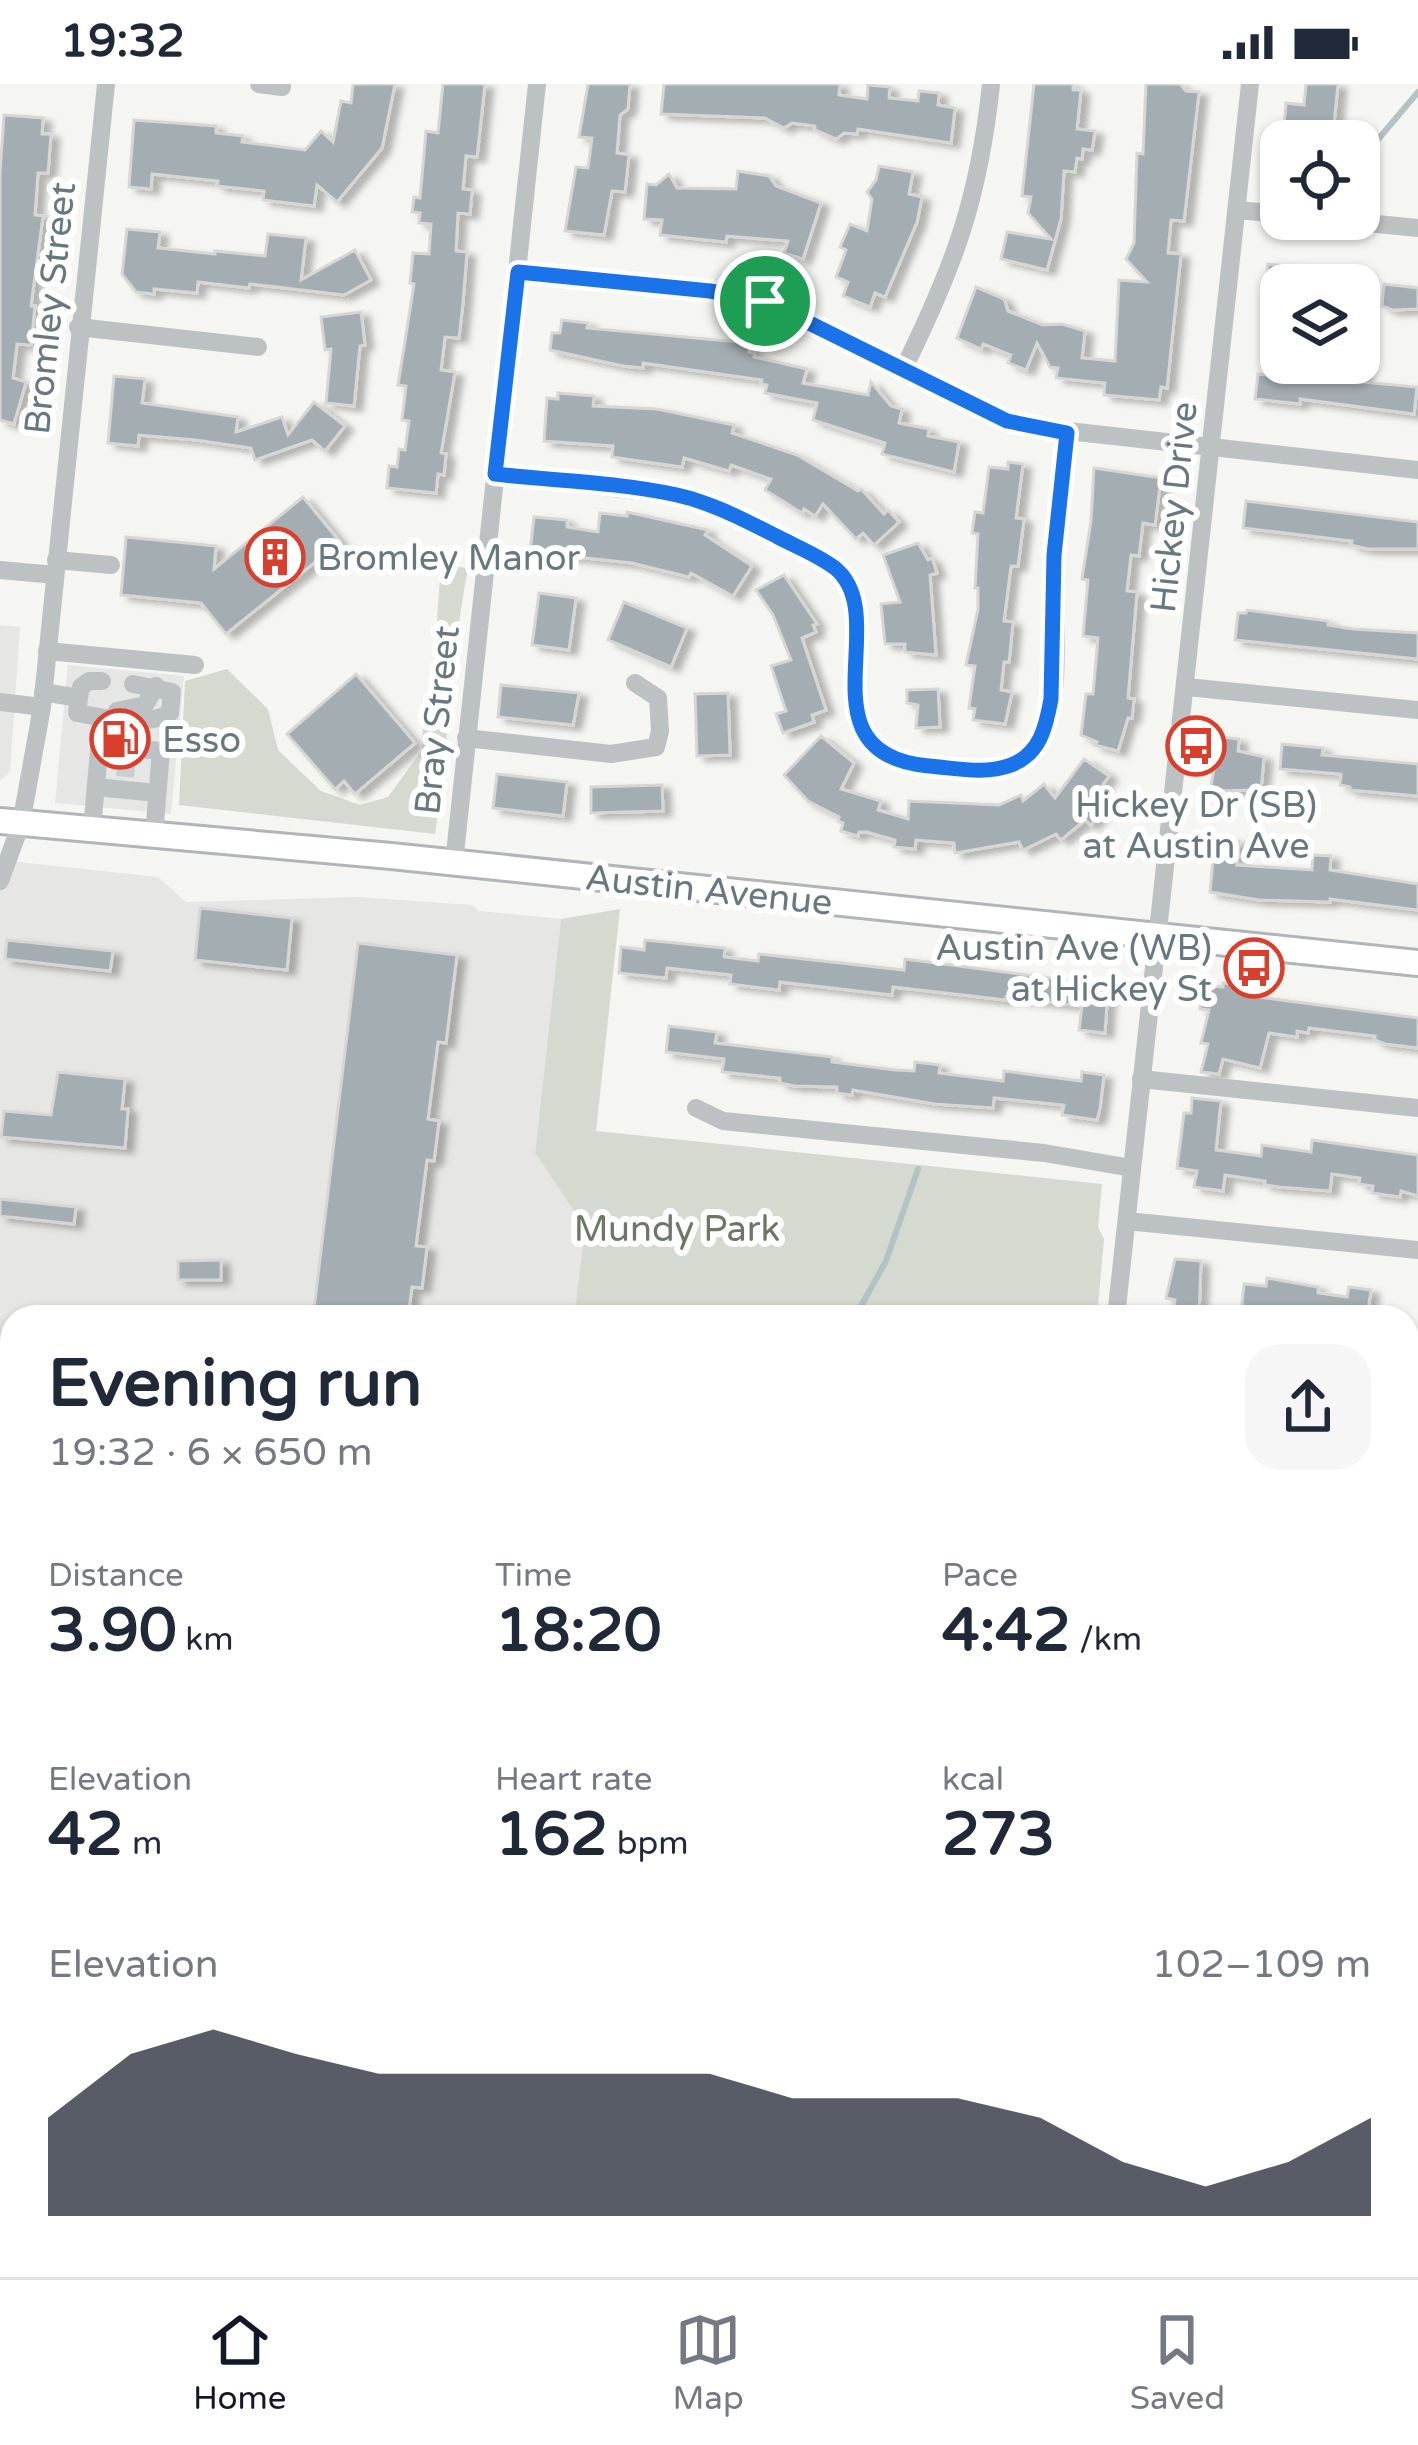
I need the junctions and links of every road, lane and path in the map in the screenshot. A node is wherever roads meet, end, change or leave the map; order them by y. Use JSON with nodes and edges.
{"nodes":[{"id":1,"x":106,"y":84,"type":"edge"},
{"id":2,"x":259,"y":84,"type":"edge"},
{"id":3,"x":537,"y":84,"type":"edge"},
{"id":4,"x":991,"y":84,"type":"edge"},
{"id":5,"x":1250,"y":84,"type":"edge"},
{"id":6,"x":282,"y":87,"type":"edge"},
{"id":7,"x":1237,"y":210,"type":"junction"},
{"id":8,"x":1260,"y":212,"type":"edge"},
{"id":9,"x":1380,"y":224,"type":"edge"},
{"id":10,"x":1418,"y":228,"type":"edge"},
{"id":11,"x":518,"y":272,"type":"junction"},
{"id":12,"x":78,"y":327,"type":"junction"},
{"id":13,"x":258,"y":347,"type":"dead end"},
{"id":14,"x":903,"y":370,"type":"junction"},
{"id":15,"x":1067,"y":433,"type":"junction"},
{"id":16,"x":1213,"y":450,"type":"junction"},
{"id":17,"x":1418,"y":470,"type":"edge"},
{"id":18,"x":495,"y":474,"type":"junction"},
{"id":19,"x":111,"y":565,"type":"dead end"},
{"id":20,"x":55,"y":567,"type":"junction"},
{"id":21,"x":0,"y":570,"type":"edge"},
{"id":22,"x":47,"y":651,"type":"junction"},
{"id":23,"x":196,"y":664,"type":"dead end"},
{"id":24,"x":102,"y":681,"type":"dead end"},
{"id":25,"x":635,"y":683,"type":"dead end"},
{"id":26,"x":133,"y":684,"type":"dead end"},
{"id":27,"x":1187,"y":687,"type":"junction"},
{"id":28,"x":79,"y":698,"type":"junction"},
{"id":29,"x":43,"y":699,"type":"junction"},
{"id":30,"x":0,"y":702,"type":"edge"},
{"id":31,"x":1418,"y":710,"type":"edge"},
{"id":32,"x":102,"y":718,"type":"junction"},
{"id":33,"x":466,"y":738,"type":"junction"},
{"id":34,"x":139,"y":759,"type":"dead end"},
{"id":35,"x":96,"y":787,"type":"junction"},
{"id":36,"x":157,"y":794,"type":"junction"},
{"id":37,"x":11,"y":822,"type":"edge"},
{"id":38,"x":92,"y":830,"type":"junction"},
{"id":39,"x":154,"y":835,"type":"junction"},
{"id":40,"x":454,"y":862,"type":"junction"},
{"id":41,"x":0,"y":880,"type":"edge"},
{"id":42,"x":1159,"y":936,"type":"junction"},
{"id":43,"x":1418,"y":963,"type":"edge"},
{"id":44,"x":1141,"y":1078,"type":"junction"},
{"id":45,"x":696,"y":1108,"type":"dead end"},
{"id":46,"x":1418,"y":1108,"type":"edge"},
{"id":47,"x":1132,"y":1168,"type":"junction"},
{"id":48,"x":1127,"y":1221,"type":"junction"},
{"id":49,"x":1418,"y":1250,"type":"edge"},
{"id":50,"x":1117,"y":1305,"type":"edge"}],
"edges":[{"from":1,"to":12,"type":"street","name":"Bromley Street"},
{"from":2,"to":6,"type":"street"},
{"from":3,"to":11,"type":"street","name":"Bray Street"},
{"from":4,"to":14,"type":"street"},
{"from":5,"to":7,"type":"street","name":"Hickey Drive"},
{"from":7,"to":8,"type":"street"},
{"from":7,"to":16,"type":"street","name":"Hickey Drive"},
{"from":9,"to":10,"type":"street"},
{"from":11,"to":14,"type":"street"},
{"from":11,"to":18,"type":"street","name":"Bray Street"},
{"from":12,"to":13,"type":"street"},
{"from":12,"to":20,"type":"street","name":"Bromley Street"},
{"from":14,"to":15,"type":"street"},
{"from":15,"to":16,"type":"street"},
{"from":15,"to":18,"type":"street"},
{"from":16,"to":17,"type":"street"},
{"from":16,"to":27,"type":"street","name":"Hickey Drive"},
{"from":18,"to":33,"type":"street","name":"Bray Street"},
{"from":19,"to":20,"type":"street"},
{"from":20,"to":21,"type":"street"},
{"from":20,"to":22,"type":"street","name":"Bromley Street"},
{"from":22,"to":23,"type":"street"},
{"from":22,"to":29,"type":"street","name":"Bromley Street"},
{"from":24,"to":28,"type":"street"},
{"from":25,"to":33,"type":"street"},
{"from":26,"to":32,"type":"street"},
{"from":27,"to":31,"type":"street"},
{"from":27,"to":42,"type":"street","name":"Hickey Drive"},
{"from":28,"to":29,"type":"street"},
{"from":28,"to":32,"type":"street"},
{"from":29,"to":30,"type":"street"},
{"from":29,"to":37,"type":"street","name":"Bromley Street"},
{"from":32,"to":35,"type":"street"},
{"from":33,"to":40,"type":"street","name":"Bray Street"},
{"from":34,"to":36,"type":"street"},
{"from":35,"to":36,"type":"street"},
{"from":35,"to":38,"type":"street"},
{"from":36,"to":39,"type":"street"},
{"from":37,"to":38,"type":"main road","name":"Austin Avenue"},
{"from":37,"to":41,"type":"street","name":"Bromley Street"},
{"from":38,"to":39,"type":"main road","name":"Austin Avenue"},
{"from":39,"to":40,"type":"main road","name":"Austin Avenue"},
{"from":40,"to":42,"type":"main road","name":"Austin Avenue"},
{"from":42,"to":43,"type":"main road","name":"Austin Avenue"},
{"from":42,"to":44,"type":"street","name":"Hickey Drive"},
{"from":44,"to":46,"type":"street"},
{"from":44,"to":47,"type":"street","name":"Hickey Drive"},
{"from":45,"to":47,"type":"street"},
{"from":47,"to":48,"type":"street","name":"Hickey Drive"},
{"from":48,"to":49,"type":"street"},
{"from":48,"to":50,"type":"street","name":"Hickey Drive"}]}
